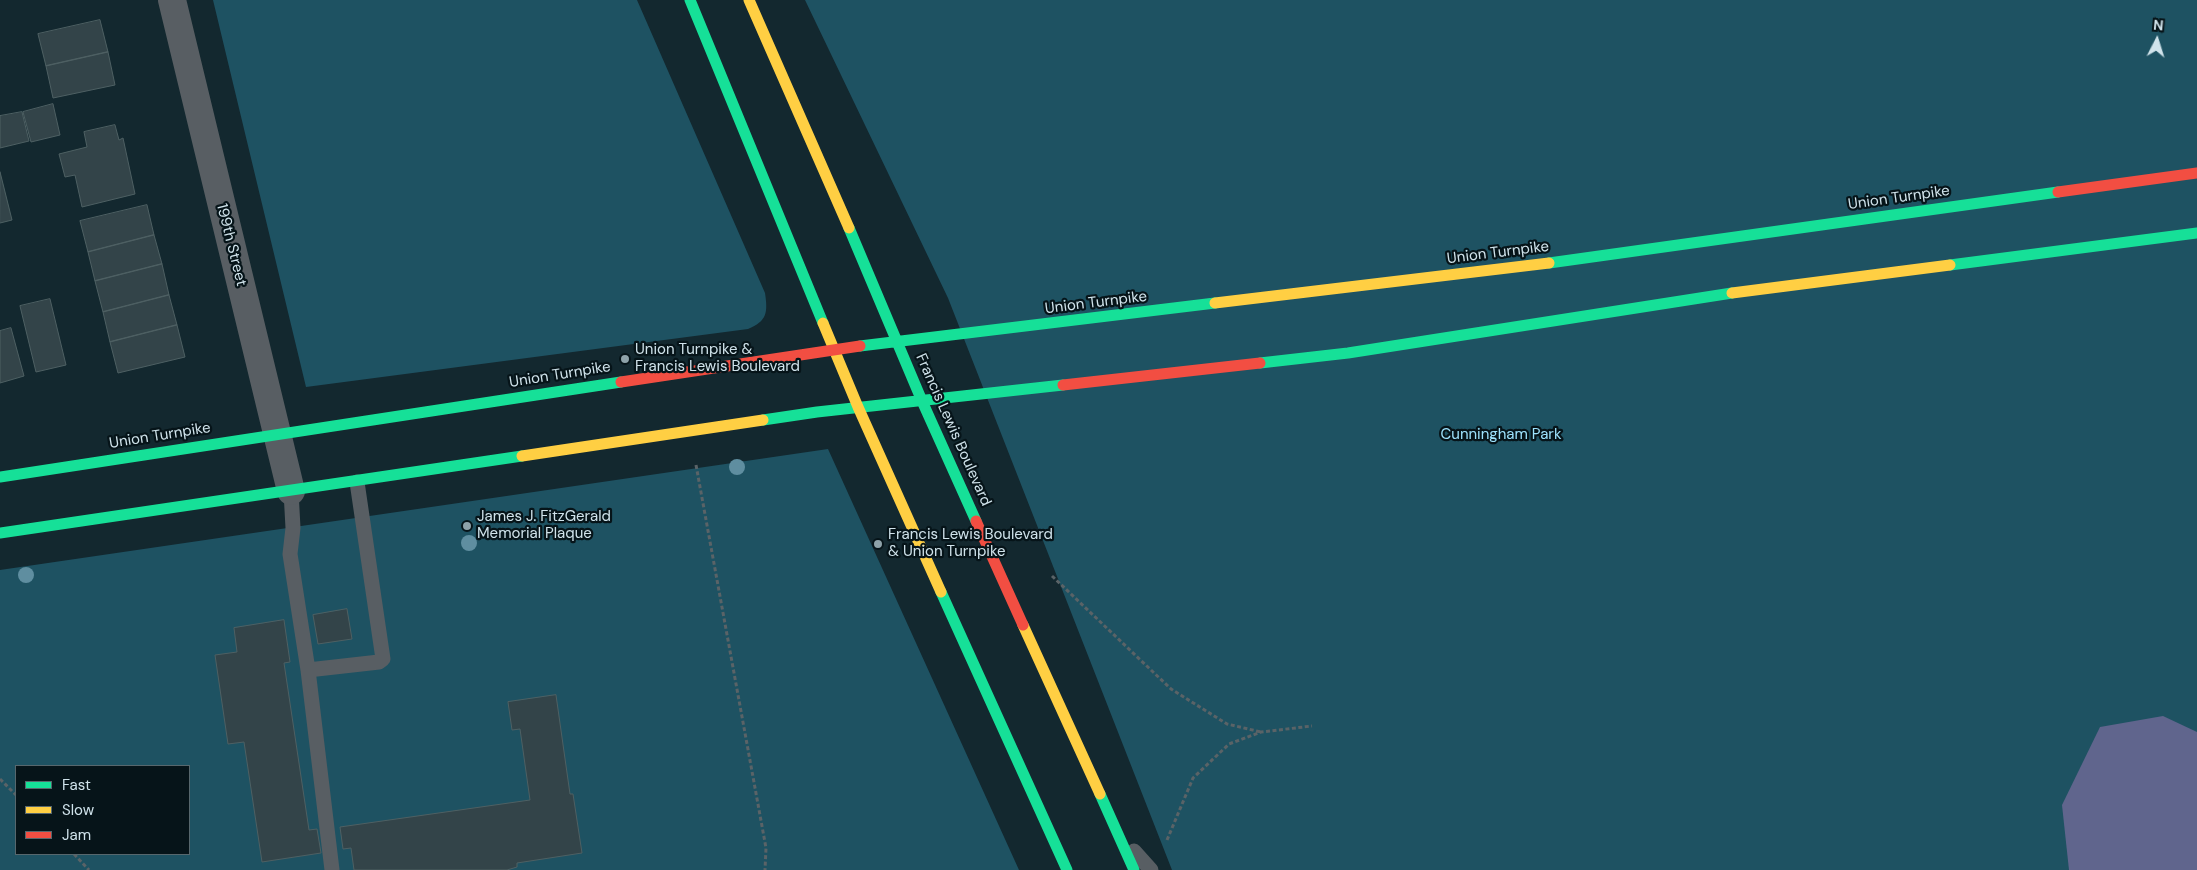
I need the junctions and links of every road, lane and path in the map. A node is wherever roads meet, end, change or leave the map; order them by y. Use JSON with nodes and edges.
{"nodes":[{"id":1,"x":172,"y":0,"type":"edge"},
{"id":2,"x":690,"y":0,"type":"edge"},
{"id":3,"x":749,"y":0,"type":"edge"},
{"id":4,"x":2197,"y":173,"type":"edge"},
{"id":5,"x":2197,"y":233,"type":"edge"},
{"id":6,"x":896,"y":341,"type":"junction"},
{"id":7,"x":834,"y":349,"type":"junction"},
{"id":8,"x":922,"y":401,"type":"junction"},
{"id":9,"x":858,"y":407,"type":"junction"},
{"id":10,"x":277,"y":433,"type":"junction"},
{"id":11,"x":696,"y":465,"type":"dead end"},
{"id":12,"x":0,"y":476,"type":"edge"},
{"id":13,"x":357,"y":482,"type":"junction"},
{"id":14,"x":291,"y":491,"type":"junction"},
{"id":15,"x":0,"y":533,"type":"edge"},
{"id":16,"x":1052,"y":576,"type":"dead end"},
{"id":17,"x":308,"y":670,"type":"junction"},
{"id":18,"x":1312,"y":726,"type":"dead end"},
{"id":19,"x":1261,"y":732,"type":"junction"},
{"id":20,"x":0,"y":779,"type":"edge"},
{"id":21,"x":15,"y":794,"type":"edge"},
{"id":22,"x":1119,"y":835,"type":"junction"},
{"id":23,"x":1167,"y":840,"type":"dead end"},
{"id":24,"x":75,"y":855,"type":"edge"},
{"id":25,"x":89,"y":870,"type":"edge"},
{"id":26,"x":332,"y":870,"type":"edge"},
{"id":27,"x":765,"y":870,"type":"edge"},
{"id":28,"x":1067,"y":870,"type":"edge"},
{"id":29,"x":1134,"y":870,"type":"edge"},
{"id":30,"x":1151,"y":870,"type":"edge"}],
"edges":[{"from":1,"to":10,"type":"street","name":"199th Street"},
{"from":2,"to":7,"type":"main road"},
{"from":3,"to":6,"type":"main road","name":"Francis Lewis Boulevard"},
{"from":4,"to":6,"type":"main road","name":"Union Turnpike"},
{"from":5,"to":8,"type":"main road"},
{"from":6,"to":7,"type":"main road","name":"Union Turnpike"},
{"from":6,"to":8,"type":"main road","name":"Francis Lewis Boulevard"},
{"from":7,"to":9,"type":"main road"},
{"from":7,"to":10,"type":"main road","name":"Union Turnpike"},
{"from":8,"to":9,"type":"main road"},
{"from":8,"to":22,"type":"main road","name":"Francis Lewis Boulevard"},
{"from":9,"to":13,"type":"main road"},
{"from":9,"to":28,"type":"main road"},
{"from":10,"to":12,"type":"main road","name":"Union Turnpike"},
{"from":10,"to":14,"type":"street","name":"199th Street"},
{"from":11,"to":27,"type":"path"},
{"from":13,"to":14,"type":"main road"},
{"from":13,"to":17,"type":"lane"},
{"from":14,"to":15,"type":"main road"},
{"from":14,"to":17,"type":"lane"},
{"from":16,"to":19,"type":"path"},
{"from":17,"to":26,"type":"lane"},
{"from":18,"to":19,"type":"path"},
{"from":19,"to":23,"type":"path"},
{"from":20,"to":21,"type":"path"},
{"from":22,"to":29,"type":"main road","name":"Francis Lewis Boulevard"},
{"from":22,"to":30,"type":"lane"},
{"from":24,"to":25,"type":"path"}]}
